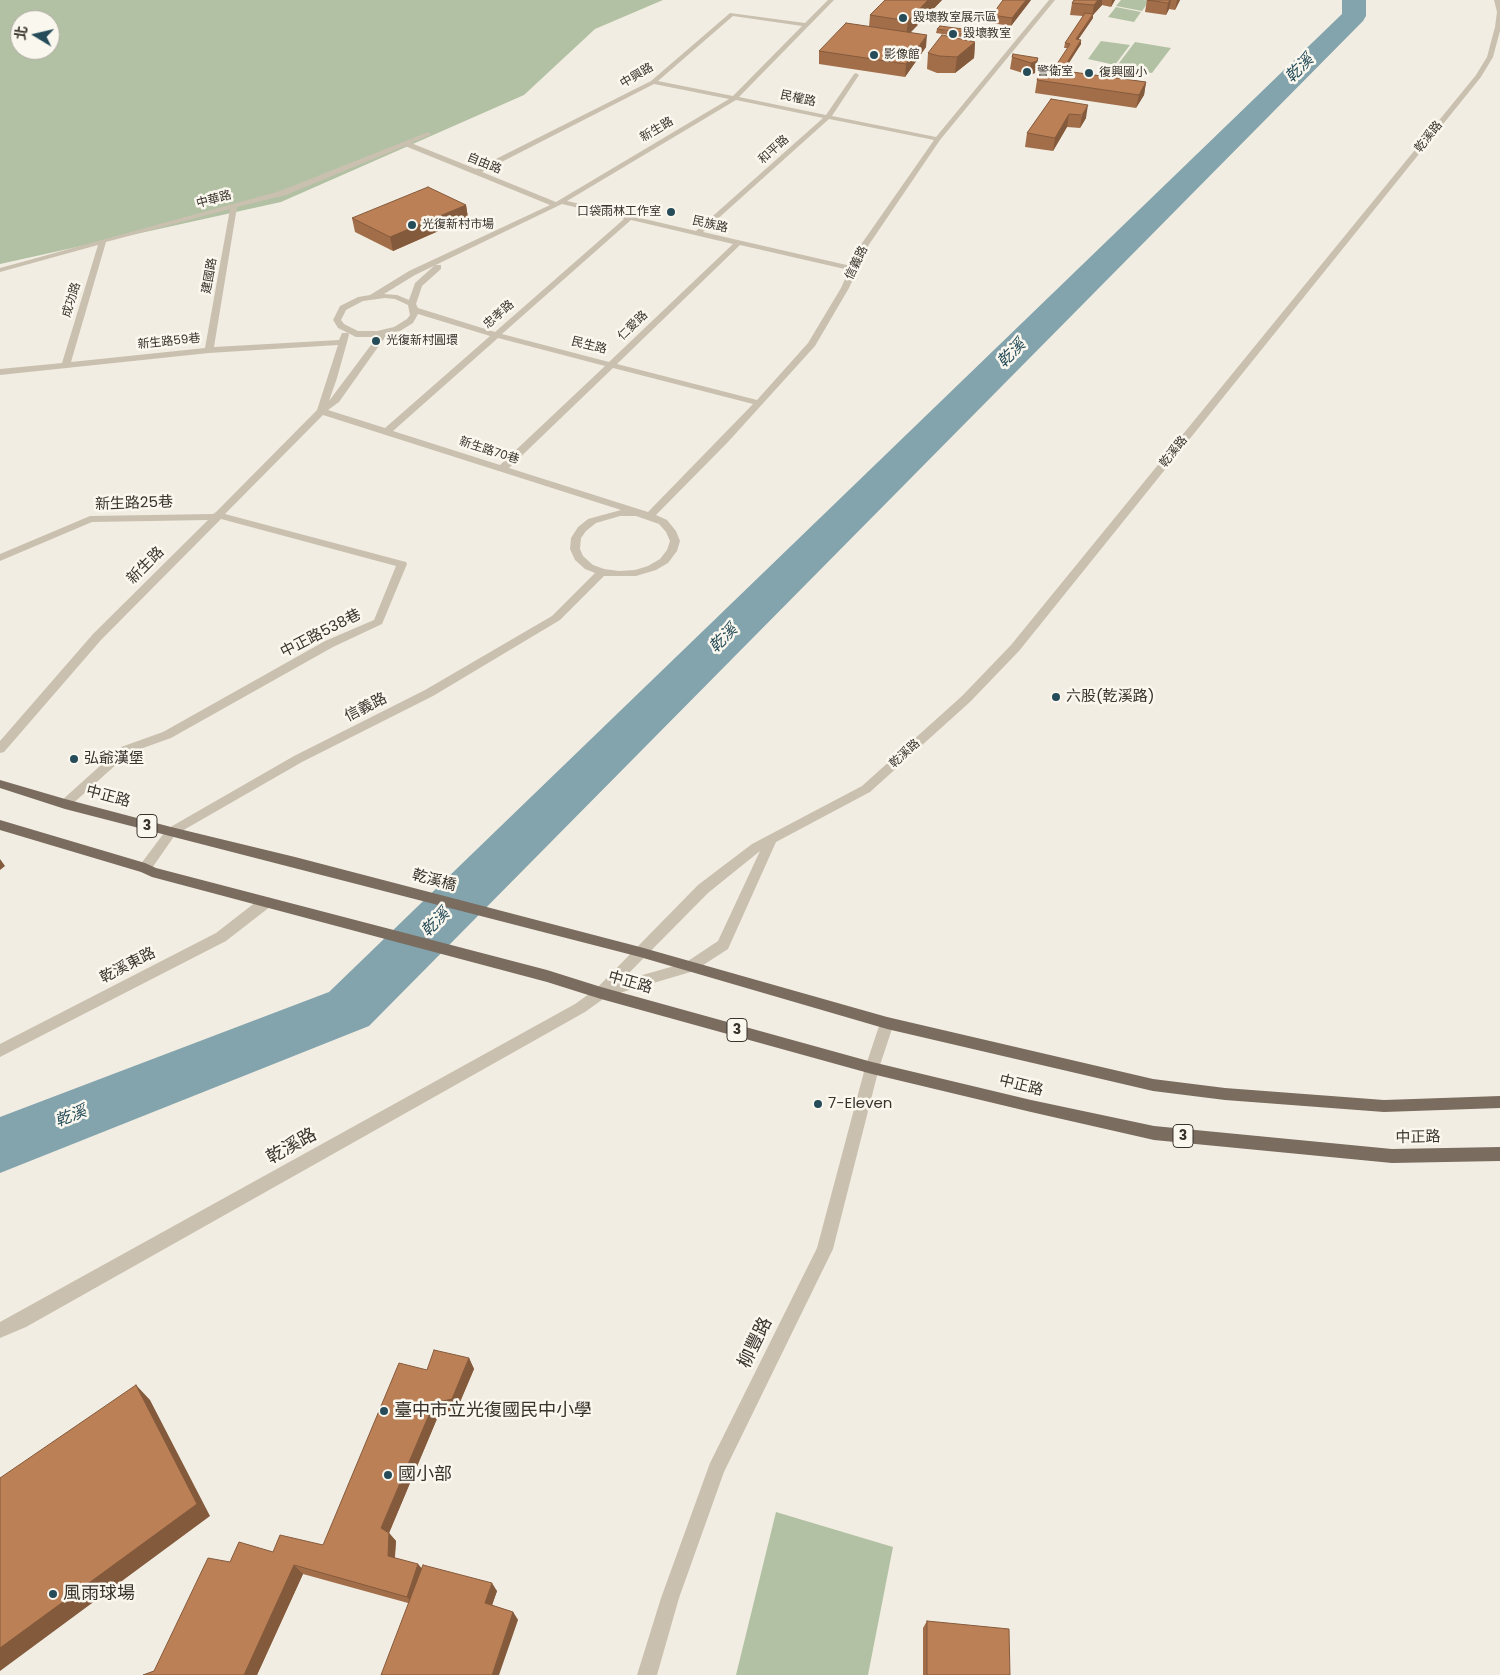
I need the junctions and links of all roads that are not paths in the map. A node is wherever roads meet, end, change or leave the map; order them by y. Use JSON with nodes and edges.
{"nodes":[{"id":1,"x":831,"y":0,"type":"edge"},
{"id":2,"x":1052,"y":0,"type":"edge"},
{"id":3,"x":1497,"y":0,"type":"edge"},
{"id":4,"x":805,"y":25,"type":"junction"},
{"id":5,"x":856,"y":76,"type":"edge"},
{"id":6,"x":653,"y":82,"type":"junction"},
{"id":7,"x":734,"y":98,"type":"junction"},
{"id":8,"x":828,"y":117,"type":"junction"},
{"id":9,"x":428,"y":134,"type":"dead end"},
{"id":10,"x":938,"y":139,"type":"junction"},
{"id":11,"x":405,"y":143,"type":"junction"},
{"id":12,"x":476,"y":173,"type":"junction"},
{"id":13,"x":558,"y":203,"type":"junction"},
{"id":14,"x":234,"y":206,"type":"junction"},
{"id":15,"x":629,"y":218,"type":"junction"},
{"id":16,"x":697,"y":234,"type":"junction"},
{"id":17,"x":103,"y":241,"type":"junction"},
{"id":18,"x":738,"y":243,"type":"junction"},
{"id":19,"x":470,"y":246,"type":"junction"},
{"id":20,"x":854,"y":269,"type":"junction"},
{"id":21,"x":0,"y":270,"type":"edge"},
{"id":22,"x":373,"y":297,"type":"junction"},
{"id":23,"x":413,"y":307,"type":"junction"},
{"id":24,"x":347,"y":330,"type":"junction"},
{"id":25,"x":387,"y":332,"type":"junction"},
{"id":26,"x":496,"y":335,"type":"junction"},
{"id":27,"x":342,"y":342,"type":"junction"},
{"id":28,"x":208,"y":350,"type":"junction"},
{"id":29,"x":611,"y":364,"type":"junction"},
{"id":30,"x":65,"y":366,"type":"junction"},
{"id":31,"x":0,"y":372,"type":"edge"},
{"id":32,"x":759,"y":403,"type":"junction"},
{"id":33,"x":320,"y":411,"type":"junction"},
{"id":34,"x":386,"y":432,"type":"junction"},
{"id":35,"x":503,"y":468,"type":"junction"},
{"id":36,"x":217,"y":516,"type":"junction"},
{"id":37,"x":650,"y":516,"type":"junction"},
{"id":38,"x":0,"y":558,"type":"edge"},
{"id":39,"x":602,"y":572,"type":"junction"},
{"id":40,"x":0,"y":749,"type":"edge"},
{"id":41,"x":0,"y":784,"type":"edge"},
{"id":42,"x":65,"y":804,"type":"junction"},
{"id":43,"x":0,"y":825,"type":"edge"},
{"id":44,"x":171,"y":832,"type":"junction"},
{"id":45,"x":772,"y":840,"type":"junction"},
{"id":46,"x":295,"y":862,"type":"joint"},
{"id":47,"x":145,"y":868,"type":"junction"},
{"id":48,"x":266,"y":902,"type":"junction"},
{"id":49,"x":564,"y":932,"type":"joint"},
{"id":50,"x":640,"y":952,"type":"junction"},
{"id":51,"x":689,"y":967,"type":"junction"},
{"id":52,"x":601,"y":993,"type":"junction"},
{"id":53,"x":887,"y":1023,"type":"junction"},
{"id":54,"x":0,"y":1051,"type":"edge"},
{"id":55,"x":872,"y":1068,"type":"junction"},
{"id":56,"x":1500,"y":1102,"type":"edge"},
{"id":57,"x":1500,"y":1154,"type":"edge"},
{"id":58,"x":0,"y":1330,"type":"edge"},
{"id":59,"x":647,"y":1675,"type":"edge"}],
"edges":[{"from":1,"to":4,"type":"street","name":"新生路"},
{"from":2,"to":10,"type":"street","name":"信義路"},
{"from":3,"to":45,"type":"street","name":"乾溪路"},
{"from":4,"to":6,"type":"street","name":"中興路"},
{"from":4,"to":7,"type":"street","name":"新生路"},
{"from":5,"to":8,"type":"street","name":"和平路"},
{"from":6,"to":7,"type":"street","name":"民權路"},
{"from":6,"to":12,"type":"street","name":"中興路"},
{"from":7,"to":8,"type":"street","name":"民權路"},
{"from":7,"to":13,"type":"street","name":"新生路"},
{"from":8,"to":10,"type":"street","name":"民權路"},
{"from":8,"to":16,"type":"street","name":"和平路"},
{"from":9,"to":11,"type":"street","name":"中華路"},
{"from":10,"to":20,"type":"street","name":"信義路"},
{"from":11,"to":12,"type":"street","name":"自由路"},
{"from":11,"to":14,"type":"street","name":"中華路"},
{"from":12,"to":13,"type":"street","name":"自由路"},
{"from":13,"to":15,"type":"street","name":"民族路"},
{"from":13,"to":19,"type":"street","name":"新生路"},
{"from":14,"to":17,"type":"street","name":"中華路"},
{"from":14,"to":28,"type":"street","name":"建國路"},
{"from":15,"to":16,"type":"street","name":"民族路"},
{"from":15,"to":26,"type":"street","name":"忠孝路"},
{"from":16,"to":18,"type":"street","name":"民族路"},
{"from":17,"to":21,"type":"street","name":"中華路"},
{"from":17,"to":30,"type":"street","name":"成功路"},
{"from":18,"to":20,"type":"street","name":"民族路"},
{"from":18,"to":29,"type":"street","name":"仁愛路"},
{"from":19,"to":22,"type":"street","name":"新生路"},
{"from":19,"to":23,"type":"street","name":"新生路"},
{"from":20,"to":32,"type":"street","name":"信義路"},
{"from":22,"to":23,"type":"street","name":"新生路"},
{"from":22,"to":24,"type":"street","name":"新生路"},
{"from":23,"to":25,"type":"street","name":"新生路"},
{"from":23,"to":26,"type":"street","name":"民生路"},
{"from":24,"to":25,"type":"street","name":"新生路"},
{"from":24,"to":27,"type":"street","name":"新生路"},
{"from":25,"to":33,"type":"street","name":"新生路"},
{"from":26,"to":29,"type":"street","name":"民生路"},
{"from":26,"to":34,"type":"street","name":"忠孝路"},
{"from":27,"to":28,"type":"street","name":"新生路59巷"},
{"from":27,"to":33,"type":"street","name":"新生路"},
{"from":28,"to":30,"type":"street","name":"新生路59巷"},
{"from":29,"to":32,"type":"street","name":"民生路"},
{"from":29,"to":35,"type":"street","name":"仁愛路"},
{"from":30,"to":31,"type":"street","name":"新生路59巷"},
{"from":32,"to":37,"type":"street","name":"信義路"},
{"from":33,"to":34,"type":"street","name":"新生路70巷"},
{"from":33,"to":36,"type":"street","name":"新生路"},
{"from":34,"to":35,"type":"street","name":"新生路70巷"},
{"from":35,"to":37,"type":"street","name":"新生路70巷"},
{"from":36,"to":38,"type":"street","name":"新生路25巷"},
{"from":36,"to":40,"type":"street","name":"新生路"},
{"from":36,"to":42,"type":"street","name":"中正路538巷"},
{"from":37,"to":39,"type":"street"},
{"from":37,"to":39,"type":"street"},
{"from":39,"to":44,"type":"street","name":"信義路"},
{"from":41,"to":42,"type":"main road","name":"中正路","number":"3"},
{"from":42,"to":44,"type":"main road","name":"中正路","number":"3"},
{"from":43,"to":47,"type":"main road","number":"3"},
{"from":44,"to":46,"type":"main road","name":"中正路","number":"3"},
{"from":44,"to":47,"type":"street","name":"信義路"},
{"from":45,"to":50,"type":"street","name":"乾溪路"},
{"from":45,"to":51,"type":"street","name":"乾溪路"},
{"from":46,"to":49,"type":"main road","name":"乾溪橋","number":"3"},
{"from":47,"to":48,"type":"main road","number":"3"},
{"from":48,"to":52,"type":"main road","name":"中正路","number":"3"},
{"from":48,"to":54,"type":"street","name":"乾溪東路"},
{"from":49,"to":50,"type":"main road","name":"中正路","number":"3"},
{"from":50,"to":51,"type":"main road","name":"中正路","number":"3"},
{"from":50,"to":52,"type":"street","name":"乾溪路"},
{"from":51,"to":52,"type":"street","name":"乾溪路"},
{"from":51,"to":53,"type":"main road","name":"中正路","number":"3"},
{"from":52,"to":55,"type":"main road","name":"中正路","number":"3"},
{"from":52,"to":58,"type":"street","name":"乾溪路"},
{"from":53,"to":55,"type":"street","name":"柳豐路"},
{"from":53,"to":56,"type":"main road","name":"中正路","number":"3"},
{"from":55,"to":57,"type":"main road","name":"中正路","number":"3"},
{"from":55,"to":59,"type":"street","name":"柳豐路"}]}
